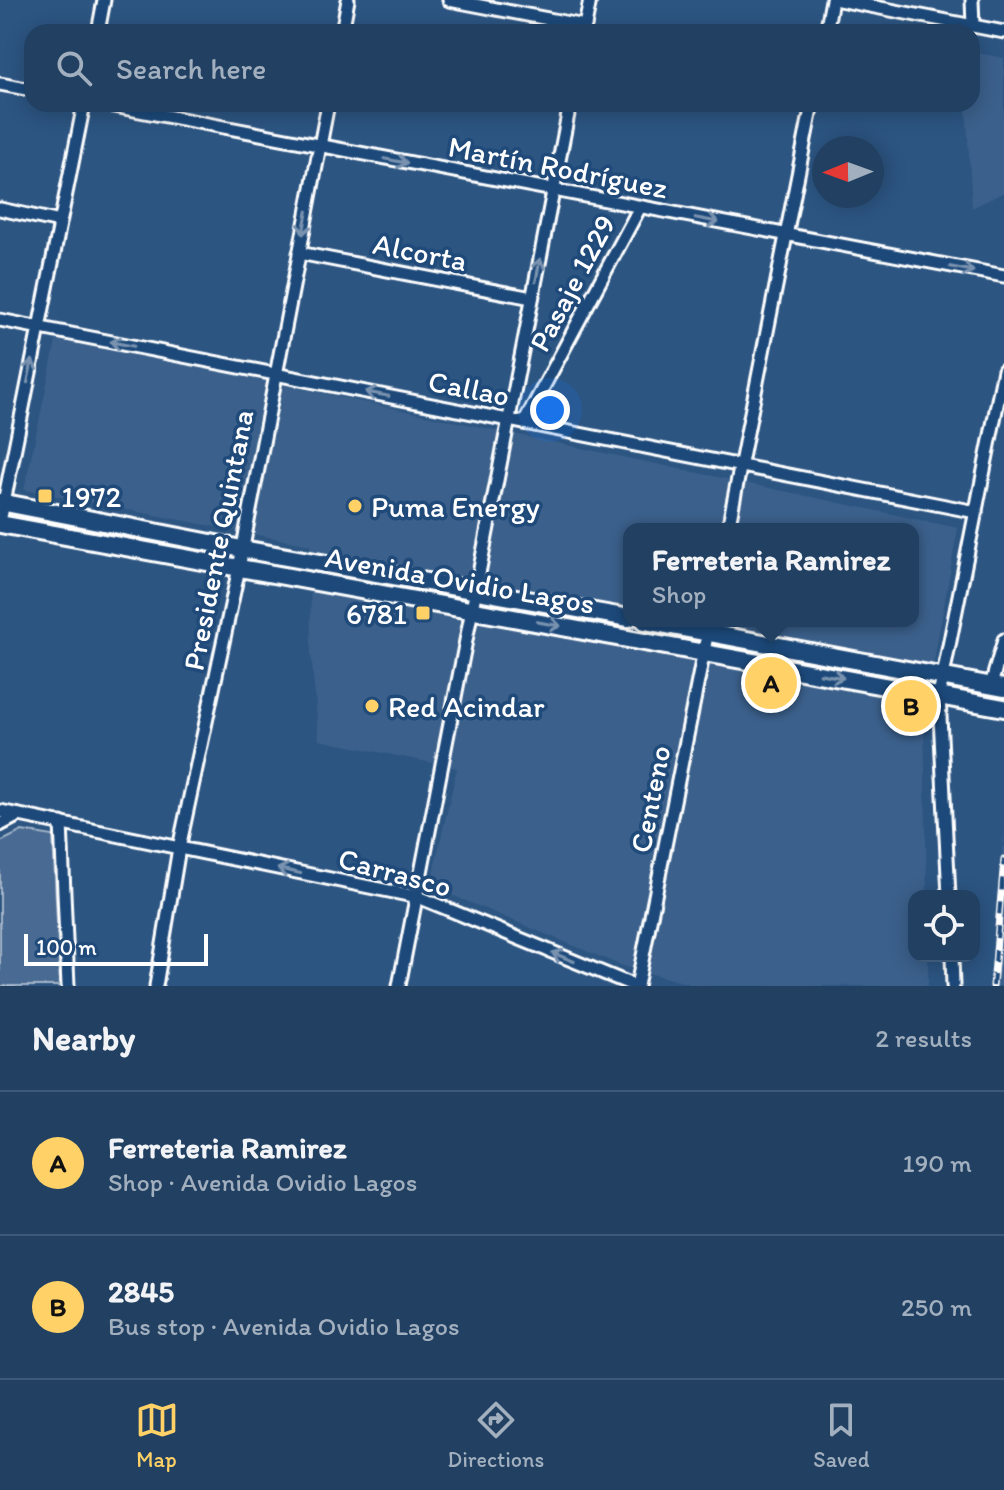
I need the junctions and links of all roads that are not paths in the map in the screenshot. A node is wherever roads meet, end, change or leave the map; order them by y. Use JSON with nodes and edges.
{"nodes":[{"id":1,"x":104,"y":0,"type":"edge"},
{"id":2,"x":348,"y":0,"type":"edge"},
{"id":3,"x":449,"y":0,"type":"edge"},
{"id":4,"x":590,"y":0,"type":"edge"},
{"id":5,"x":832,"y":0,"type":"edge"},
{"id":6,"x":839,"y":0,"type":"edge"},
{"id":7,"x":972,"y":0,"type":"edge"},
{"id":8,"x":100,"y":24,"type":"edge"},
{"id":9,"x":344,"y":24,"type":"edge"},
{"id":10,"x":561,"y":24,"type":"edge"},
{"id":11,"x":585,"y":24,"type":"edge"},
{"id":12,"x":828,"y":24,"type":"edge"},
{"id":13,"x":963,"y":24,"type":"edge"},
{"id":14,"x":973,"y":24,"type":"edge"},
{"id":15,"x":980,"y":27,"type":"edge"},
{"id":16,"x":1004,"y":32,"type":"edge"},
{"id":17,"x":0,"y":84,"type":"edge"},
{"id":18,"x":24,"y":88,"type":"edge"},
{"id":19,"x":82,"y":112,"type":"edge"},
{"id":20,"x":143,"y":112,"type":"edge"},
{"id":21,"x":327,"y":112,"type":"edge"},
{"id":22,"x":568,"y":112,"type":"edge"},
{"id":23,"x":810,"y":112,"type":"edge"},
{"id":24,"x":320,"y":147,"type":"junction"},
{"id":25,"x":553,"y":191,"type":"junction"},
{"id":26,"x":640,"y":207,"type":"junction"},
{"id":27,"x":0,"y":209,"type":"edge"},
{"id":28,"x":60,"y":222,"type":"junction"},
{"id":29,"x":786,"y":235,"type":"junction"},
{"id":30,"x":299,"y":253,"type":"junction"},
{"id":31,"x":1004,"y":276,"type":"edge"},
{"id":32,"x":532,"y":298,"type":"junction"},
{"id":33,"x":0,"y":320,"type":"edge"},
{"id":34,"x":39,"y":328,"type":"junction"},
{"id":35,"x":1004,"y":370,"type":"edge"},
{"id":36,"x":276,"y":374,"type":"junction"},
{"id":37,"x":509,"y":420,"type":"junction"},
{"id":38,"x":524,"y":423,"type":"junction"},
{"id":39,"x":740,"y":466,"type":"junction"},
{"id":40,"x":2,"y":502,"type":"edge"},
{"id":41,"x":976,"y":512,"type":"junction"},
{"id":42,"x":0,"y":523,"type":"edge"},
{"id":43,"x":729,"y":523,"type":"edge"},
{"id":44,"x":242,"y":549,"type":"junction"},
{"id":45,"x":239,"y":568,"type":"junction"},
{"id":46,"x":476,"y":589,"type":"junction"},
{"id":47,"x":472,"y":610,"type":"junction"},
{"id":48,"x":623,"y":617,"type":"edge"},
{"id":49,"x":709,"y":627,"type":"edge"},
{"id":50,"x":1004,"y":640,"type":"edge"},
{"id":51,"x":703,"y":653,"type":"junction"},
{"id":52,"x":943,"y":677,"type":"junction"},
{"id":53,"x":998,"y":686,"type":"edge"},
{"id":54,"x":939,"y":696,"type":"junction"},
{"id":55,"x":1004,"y":708,"type":"edge"},
{"id":56,"x":0,"y":811,"type":"edge"},
{"id":57,"x":19,"y":814,"type":"junction"},
{"id":58,"x":61,"y":823,"type":"junction"},
{"id":59,"x":0,"y":825,"type":"edge"},
{"id":60,"x":179,"y":848,"type":"junction"},
{"id":61,"x":949,"y":890,"type":"edge"},
{"id":62,"x":418,"y":897,"type":"junction"},
{"id":63,"x":952,"y":962,"type":"edge"},
{"id":64,"x":68,"y":986,"type":"edge"},
{"id":65,"x":156,"y":986,"type":"edge"},
{"id":66,"x":399,"y":986,"type":"edge"},
{"id":67,"x":636,"y":986,"type":"edge"},
{"id":68,"x":953,"y":986,"type":"edge"}],
"edges":[{"from":1,"to":8,"type":"street"},
{"from":2,"to":9,"type":"street"},
{"from":3,"to":10,"type":"street"},
{"from":4,"to":11,"type":"street"},
{"from":5,"to":12,"type":"street"},
{"from":6,"to":13,"type":"street"},
{"from":7,"to":14,"type":"street"},
{"from":15,"to":16,"type":"street"},
{"from":17,"to":18,"type":"street"},
{"from":19,"to":28,"type":"street"},
{"from":20,"to":24,"type":"street","name":"Martín Rodríguez"},
{"from":21,"to":24,"type":"street","name":"Presidente Quintana"},
{"from":22,"to":25,"type":"street"},
{"from":23,"to":29,"type":"street"},
{"from":24,"to":25,"type":"street","name":"Martín Rodríguez","one_way":true},
{"from":24,"to":30,"type":"street","name":"Presidente Quintana","one_way":true},
{"from":25,"to":26,"type":"street","name":"Martín Rodríguez"},
{"from":32,"to":25,"type":"street","one_way":true},
{"from":26,"to":29,"type":"street","name":"Martín Rodríguez","one_way":true},
{"from":26,"to":38,"type":"street","name":"Pasaje 1229"},
{"from":27,"to":28,"type":"street"},
{"from":28,"to":34,"type":"street"},
{"from":29,"to":31,"type":"street","name":"Martín Rodríguez","one_way":true},
{"from":29,"to":39,"type":"street"},
{"from":30,"to":32,"type":"street","name":"Alcorta"},
{"from":30,"to":36,"type":"street","name":"Presidente Quintana"},
{"from":32,"to":37,"type":"street"},
{"from":33,"to":34,"type":"street","name":"Callao"},
{"from":36,"to":34,"type":"street","name":"Callao","one_way":true},
{"from":40,"to":34,"type":"street","one_way":true},
{"from":35,"to":41,"type":"street"},
{"from":37,"to":36,"type":"street","name":"Callao","one_way":true},
{"from":36,"to":44,"type":"street","name":"Presidente Quintana"},
{"from":37,"to":38,"type":"street","name":"Callao"},
{"from":37,"to":46,"type":"street"},
{"from":38,"to":39,"type":"street","name":"Callao"},
{"from":39,"to":41,"type":"street","name":"Callao"},
{"from":39,"to":43,"type":"street"},
{"from":40,"to":42,"type":"street"},
{"from":40,"to":44,"type":"main road","name":"Avenida Ovidio Lagos"},
{"from":41,"to":52,"type":"street"},
{"from":42,"to":45,"type":"main road","name":"Avenida Ovidio Lagos"},
{"from":44,"to":45,"type":"street","name":"Presidente Quintana"},
{"from":44,"to":46,"type":"main road","name":"Avenida Ovidio Lagos"},
{"from":45,"to":47,"type":"main road","name":"Avenida Ovidio Lagos"},
{"from":45,"to":60,"type":"street","name":"Presidente Quintana"},
{"from":46,"to":47,"type":"street"},
{"from":46,"to":48,"type":"main road","name":"Avenida Ovidio Lagos"},
{"from":47,"to":51,"type":"main road","name":"Avenida Ovidio Lagos","one_way":true},
{"from":47,"to":62,"type":"street"},
{"from":49,"to":51,"type":"street","name":"Centeno"},
{"from":49,"to":52,"type":"main road"},
{"from":50,"to":53,"type":"street"},
{"from":51,"to":54,"type":"main road","name":"Avenida Ovidio Lagos","one_way":true},
{"from":51,"to":67,"type":"street","name":"Centeno"},
{"from":52,"to":53,"type":"main road"},
{"from":52,"to":54,"type":"street"},
{"from":54,"to":55,"type":"main road","name":"Avenida Ovidio Lagos"},
{"from":54,"to":61,"type":"street"},
{"from":56,"to":57,"type":"street","name":"Carrasco"},
{"from":57,"to":58,"type":"street","name":"Carrasco"},
{"from":57,"to":59,"type":"street"},
{"from":58,"to":60,"type":"street","name":"Carrasco"},
{"from":58,"to":64,"type":"street"},
{"from":62,"to":60,"type":"street","name":"Carrasco","one_way":true},
{"from":60,"to":65,"type":"street","name":"Presidente Quintana"},
{"from":62,"to":66,"type":"street"},
{"from":67,"to":62,"type":"street","name":"Carrasco","one_way":true},
{"from":63,"to":68,"type":"street"}]}
